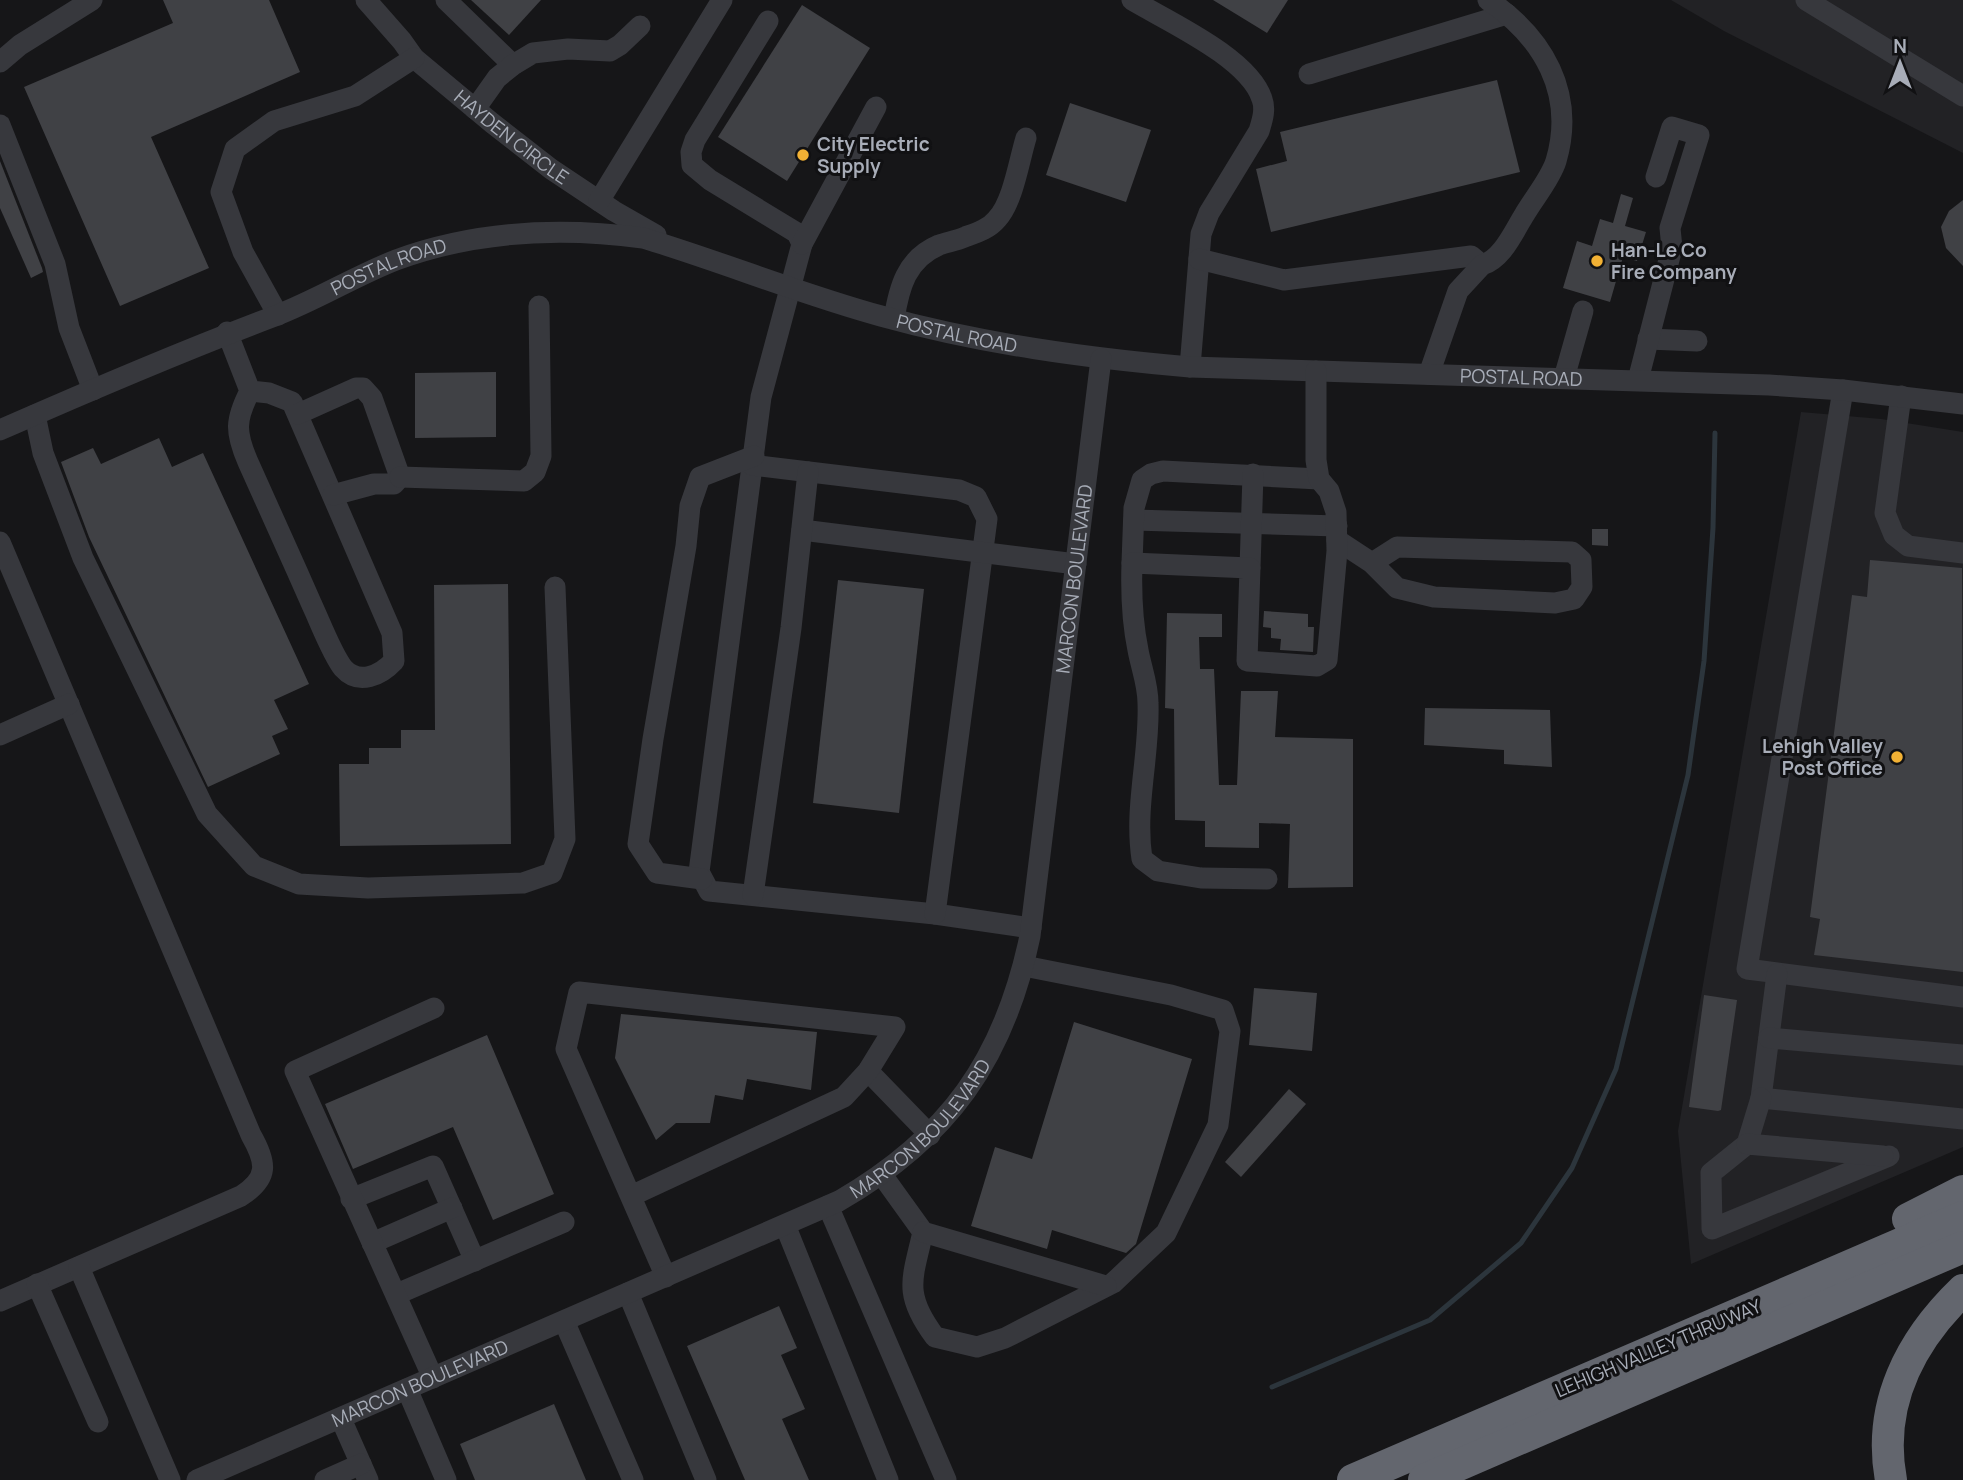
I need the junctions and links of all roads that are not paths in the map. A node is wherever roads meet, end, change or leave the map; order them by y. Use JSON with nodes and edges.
{"nodes":[{"id":1,"x":92,"y":0,"type":"edge"},
{"id":2,"x":366,"y":0,"type":"edge"},
{"id":3,"x":446,"y":0,"type":"edge"},
{"id":4,"x":722,"y":0,"type":"edge"},
{"id":5,"x":1132,"y":0,"type":"edge"},
{"id":6,"x":1488,"y":0,"type":"edge"},
{"id":7,"x":1806,"y":0,"type":"edge"},
{"id":8,"x":1507,"y":14,"type":"junction"},
{"id":9,"x":768,"y":21,"type":"dead end"},
{"id":10,"x":640,"y":26,"type":"dead end"},
{"id":11,"x":414,"y":58,"type":"junction"},
{"id":12,"x":0,"y":62,"type":"edge"},
{"id":13,"x":513,"y":65,"type":"junction"},
{"id":14,"x":1309,"y":74,"type":"dead end"},
{"id":15,"x":1963,"y":96,"type":"edge"},
{"id":16,"x":876,"y":107,"type":"dead end"},
{"id":17,"x":475,"y":109,"type":"junction"},
{"id":18,"x":0,"y":125,"type":"edge"},
{"id":19,"x":1026,"y":138,"type":"dead end"},
{"id":20,"x":1656,"y":177,"type":"dead end"},
{"id":21,"x":599,"y":201,"type":"junction"},
{"id":22,"x":802,"y":244,"type":"junction"},
{"id":23,"x":679,"y":249,"type":"junction"},
{"id":24,"x":1199,"y":259,"type":"junction"},
{"id":25,"x":1482,"y":265,"type":"junction"},
{"id":26,"x":790,"y":287,"type":"junction"},
{"id":27,"x":539,"y":306,"type":"dead end"},
{"id":28,"x":1583,"y":311,"type":"dead end"},
{"id":29,"x":278,"y":315,"type":"junction"},
{"id":30,"x":894,"y":319,"type":"junction"},
{"id":31,"x":227,"y":332,"type":"junction"},
{"id":32,"x":1648,"y":339,"type":"junction"},
{"id":33,"x":1697,"y":341,"type":"dead end"},
{"id":34,"x":1101,"y":359,"type":"junction"},
{"id":35,"x":1190,"y":367,"type":"junction"},
{"id":36,"x":1316,"y":371,"type":"junction"},
{"id":37,"x":1429,"y":374,"type":"junction"},
{"id":38,"x":1564,"y":378,"type":"junction"},
{"id":39,"x":1637,"y":380,"type":"junction"},
{"id":40,"x":93,"y":390,"type":"junction"},
{"id":41,"x":1843,"y":390,"type":"junction"},
{"id":42,"x":250,"y":391,"type":"junction"},
{"id":43,"x":1901,"y":396,"type":"junction"},
{"id":44,"x":1963,"y":404,"type":"edge"},
{"id":45,"x":298,"y":414,"type":"junction"},
{"id":46,"x":34,"y":415,"type":"junction"},
{"id":47,"x":0,"y":430,"type":"edge"},
{"id":48,"x":753,"y":461,"type":"junction"},
{"id":49,"x":808,"y":472,"type":"junction"},
{"id":50,"x":1253,"y":474,"type":"junction"},
{"id":51,"x":400,"y":477,"type":"junction"},
{"id":52,"x":1318,"y":479,"type":"junction"},
{"id":53,"x":333,"y":495,"type":"junction"},
{"id":54,"x":1134,"y":520,"type":"junction"},
{"id":55,"x":1251,"y":523,"type":"junction"},
{"id":56,"x":802,"y":530,"type":"junction"},
{"id":57,"x":1337,"y":533,"type":"junction"},
{"id":58,"x":0,"y":541,"type":"edge"},
{"id":59,"x":982,"y":552,"type":"junction"},
{"id":60,"x":1963,"y":552,"type":"edge"},
{"id":61,"x":1132,"y":563,"type":"junction"},
{"id":62,"x":1372,"y":563,"type":"junction"},
{"id":63,"x":1076,"y":564,"type":"junction"},
{"id":64,"x":1250,"y":568,"type":"junction"},
{"id":65,"x":555,"y":587,"type":"dead end"},
{"id":66,"x":69,"y":704,"type":"junction"},
{"id":67,"x":0,"y":735,"type":"edge"},
{"id":68,"x":702,"y":878,"type":"junction"},
{"id":69,"x":1267,"y":879,"type":"dead end"},
{"id":70,"x":753,"y":895,"type":"junction"},
{"id":71,"x":935,"y":914,"type":"junction"},
{"id":72,"x":1031,"y":928,"type":"junction"},
{"id":73,"x":1024,"y":966,"type":"junction"},
{"id":74,"x":1777,"y":974,"type":"junction"},
{"id":75,"x":1963,"y":997,"type":"edge"},
{"id":76,"x":434,"y":1008,"type":"dead end"},
{"id":77,"x":1769,"y":1038,"type":"junction"},
{"id":78,"x":1963,"y":1055,"type":"edge"},
{"id":79,"x":868,"y":1071,"type":"junction"},
{"id":80,"x":1761,"y":1098,"type":"junction"},
{"id":81,"x":1963,"y":1119,"type":"edge"},
{"id":82,"x":930,"y":1135,"type":"junction"},
{"id":83,"x":1747,"y":1144,"type":"junction"},
{"id":84,"x":881,"y":1175,"type":"junction"},
{"id":85,"x":1963,"y":1191,"type":"edge"},
{"id":86,"x":631,"y":1196,"type":"junction"},
{"id":87,"x":351,"y":1199,"type":"junction"},
{"id":88,"x":828,"y":1206,"type":"junction"},
{"id":89,"x":452,"y":1209,"type":"junction"},
{"id":90,"x":1963,"y":1217,"type":"edge"},
{"id":91,"x":564,"y":1222,"type":"dead end"},
{"id":92,"x":785,"y":1225,"type":"junction"},
{"id":93,"x":923,"y":1232,"type":"junction"},
{"id":94,"x":372,"y":1243,"type":"junction"},
{"id":95,"x":1963,"y":1247,"type":"edge"},
{"id":96,"x":475,"y":1261,"type":"junction"},
{"id":97,"x":79,"y":1267,"type":"junction"},
{"id":98,"x":666,"y":1277,"type":"junction"},
{"id":99,"x":37,"y":1284,"type":"junction"},
{"id":100,"x":1106,"y":1286,"type":"junction"},
{"id":101,"x":1963,"y":1290,"type":"edge"},
{"id":102,"x":628,"y":1293,"type":"junction"},
{"id":103,"x":397,"y":1294,"type":"junction"},
{"id":104,"x":0,"y":1301,"type":"edge"},
{"id":105,"x":564,"y":1321,"type":"junction"},
{"id":106,"x":433,"y":1378,"type":"junction"},
{"id":107,"x":407,"y":1389,"type":"junction"},
{"id":108,"x":1557,"y":1392,"type":"junction"},
{"id":109,"x":341,"y":1419,"type":"junction"},
{"id":110,"x":98,"y":1422,"type":"dead end"},
{"id":111,"x":365,"y":1472,"type":"edge"},
{"id":112,"x":170,"y":1480,"type":"edge"},
{"id":113,"x":197,"y":1480,"type":"edge"},
{"id":114,"x":325,"y":1480,"type":"edge"},
{"id":115,"x":446,"y":1480,"type":"edge"},
{"id":116,"x":633,"y":1480,"type":"edge"},
{"id":117,"x":706,"y":1480,"type":"edge"},
{"id":118,"x":888,"y":1480,"type":"edge"},
{"id":119,"x":946,"y":1480,"type":"edge"},
{"id":120,"x":1353,"y":1480,"type":"edge"},
{"id":121,"x":1424,"y":1480,"type":"edge"},
{"id":122,"x":1891,"y":1480,"type":"edge"}],
"edges":[{"from":1,"to":12,"type":"street"},
{"from":2,"to":11,"type":"street","name":"HAYDEN CIRCLE"},
{"from":3,"to":13,"type":"street"},
{"from":4,"to":21,"type":"street"},
{"from":5,"to":24,"type":"street"},
{"from":6,"to":8,"type":"street"},
{"from":7,"to":15,"type":"street"},
{"from":8,"to":14,"type":"street"},
{"from":8,"to":25,"type":"street"},
{"from":9,"to":22,"type":"street"},
{"from":10,"to":13,"type":"street"},
{"from":11,"to":17,"type":"street","name":"HAYDEN CIRCLE"},
{"from":11,"to":29,"type":"street"},
{"from":13,"to":17,"type":"street"},
{"from":16,"to":22,"type":"street"},
{"from":17,"to":21,"type":"street","name":"HAYDEN CIRCLE"},
{"from":18,"to":40,"type":"street"},
{"from":19,"to":30,"type":"street"},
{"from":20,"to":32,"type":"street"},
{"from":21,"to":23,"type":"street","name":"HAYDEN CIRCLE"},
{"from":22,"to":26,"type":"street"},
{"from":23,"to":26,"type":"street","name":"POSTAL ROAD"},
{"from":23,"to":29,"type":"street","name":"POSTAL ROAD"},
{"from":24,"to":25,"type":"street"},
{"from":24,"to":35,"type":"street"},
{"from":25,"to":37,"type":"street"},
{"from":26,"to":30,"type":"street","name":"POSTAL ROAD"},
{"from":26,"to":48,"type":"street"},
{"from":27,"to":51,"type":"street"},
{"from":28,"to":38,"type":"street"},
{"from":29,"to":31,"type":"street","name":"POSTAL ROAD"},
{"from":30,"to":34,"type":"street","name":"POSTAL ROAD"},
{"from":31,"to":40,"type":"street","name":"POSTAL ROAD"},
{"from":31,"to":42,"type":"street"},
{"from":32,"to":33,"type":"street"},
{"from":32,"to":39,"type":"street"},
{"from":34,"to":35,"type":"street","name":"POSTAL ROAD"},
{"from":34,"to":63,"type":"street","name":"MARCON BOULEVARD"},
{"from":35,"to":36,"type":"street","name":"POSTAL ROAD"},
{"from":36,"to":37,"type":"street","name":"POSTAL ROAD"},
{"from":36,"to":52,"type":"street"},
{"from":37,"to":38,"type":"street","name":"POSTAL ROAD"},
{"from":38,"to":39,"type":"street","name":"POSTAL ROAD"},
{"from":39,"to":41,"type":"street","name":"POSTAL ROAD"},
{"from":40,"to":46,"type":"street","name":"POSTAL ROAD"},
{"from":41,"to":43,"type":"street","name":"POSTAL ROAD"},
{"from":41,"to":74,"type":"street"},
{"from":42,"to":45,"type":"street"},
{"from":42,"to":53,"type":"street"},
{"from":43,"to":44,"type":"street","name":"POSTAL ROAD"},
{"from":43,"to":60,"type":"street"},
{"from":45,"to":51,"type":"street"},
{"from":45,"to":53,"type":"street"},
{"from":46,"to":47,"type":"street","name":"POSTAL ROAD"},
{"from":46,"to":65,"type":"street"},
{"from":48,"to":49,"type":"street"},
{"from":48,"to":68,"type":"street"},
{"from":48,"to":68,"type":"street"},
{"from":49,"to":56,"type":"street"},
{"from":49,"to":59,"type":"street"},
{"from":50,"to":52,"type":"street"},
{"from":50,"to":54,"type":"street"},
{"from":50,"to":55,"type":"street"},
{"from":51,"to":53,"type":"street"},
{"from":52,"to":57,"type":"street"},
{"from":54,"to":55,"type":"street"},
{"from":54,"to":61,"type":"street"},
{"from":55,"to":57,"type":"street"},
{"from":55,"to":64,"type":"street"},
{"from":56,"to":59,"type":"street"},
{"from":56,"to":70,"type":"street"},
{"from":57,"to":62,"type":"street"},
{"from":57,"to":64,"type":"street"},
{"from":58,"to":66,"type":"street"},
{"from":59,"to":63,"type":"street"},
{"from":59,"to":71,"type":"street"},
{"from":61,"to":64,"type":"street"},
{"from":61,"to":69,"type":"street"},
{"from":62,"to":62,"type":"street"},
{"from":63,"to":72,"type":"street","name":"MARCON BOULEVARD"},
{"from":66,"to":67,"type":"street"},
{"from":66,"to":97,"type":"street"},
{"from":68,"to":70,"type":"street"},
{"from":70,"to":71,"type":"street"},
{"from":71,"to":72,"type":"street"},
{"from":72,"to":73,"type":"street","name":"MARCON BOULEVARD"},
{"from":73,"to":82,"type":"street","name":"MARCON BOULEVARD"},
{"from":73,"to":100,"type":"street"},
{"from":74,"to":75,"type":"street"},
{"from":74,"to":77,"type":"street"},
{"from":76,"to":87,"type":"street"},
{"from":77,"to":78,"type":"street"},
{"from":77,"to":80,"type":"street"},
{"from":79,"to":82,"type":"street"},
{"from":79,"to":86,"type":"street"},
{"from":79,"to":86,"type":"street"},
{"from":80,"to":81,"type":"street"},
{"from":80,"to":83,"type":"street"},
{"from":82,"to":84,"type":"street","name":"MARCON BOULEVARD"},
{"from":83,"to":83,"type":"street"},
{"from":84,"to":88,"type":"street","name":"MARCON BOULEVARD"},
{"from":84,"to":93,"type":"street"},
{"from":85,"to":108,"type":"highway"},
{"from":86,"to":98,"type":"street"},
{"from":87,"to":89,"type":"street"},
{"from":87,"to":94,"type":"street"},
{"from":88,"to":92,"type":"street","name":"MARCON BOULEVARD"},
{"from":88,"to":119,"type":"street"},
{"from":89,"to":94,"type":"street"},
{"from":89,"to":96,"type":"street"},
{"from":90,"to":108,"type":"highway","name":"LEHIGH VALLEY THRUWAY"},
{"from":91,"to":96,"type":"street"},
{"from":92,"to":98,"type":"street","name":"MARCON BOULEVARD"},
{"from":92,"to":118,"type":"street"},
{"from":93,"to":100,"type":"street"},
{"from":93,"to":100,"type":"street"},
{"from":94,"to":103,"type":"street"},
{"from":95,"to":121,"type":"highway","name":"LEHIGH VALLEY THRUWAY"},
{"from":96,"to":103,"type":"street"},
{"from":97,"to":99,"type":"street"},
{"from":97,"to":112,"type":"street"},
{"from":98,"to":102,"type":"street","name":"MARCON BOULEVARD"},
{"from":99,"to":104,"type":"street"},
{"from":99,"to":110,"type":"street"},
{"from":101,"to":122,"type":"highway"},
{"from":102,"to":105,"type":"street","name":"MARCON BOULEVARD"},
{"from":102,"to":117,"type":"street"},
{"from":103,"to":106,"type":"street"},
{"from":105,"to":106,"type":"street","name":"MARCON BOULEVARD"},
{"from":105,"to":116,"type":"street"},
{"from":106,"to":107,"type":"street","name":"MARCON BOULEVARD"},
{"from":107,"to":109,"type":"street","name":"MARCON BOULEVARD"},
{"from":107,"to":115,"type":"street"},
{"from":108,"to":120,"type":"highway","name":"LEHIGH VALLEY THRUWAY"},
{"from":109,"to":111,"type":"street"},
{"from":109,"to":113,"type":"street","name":"MARCON BOULEVARD"},
{"from":111,"to":114,"type":"street"}]}
